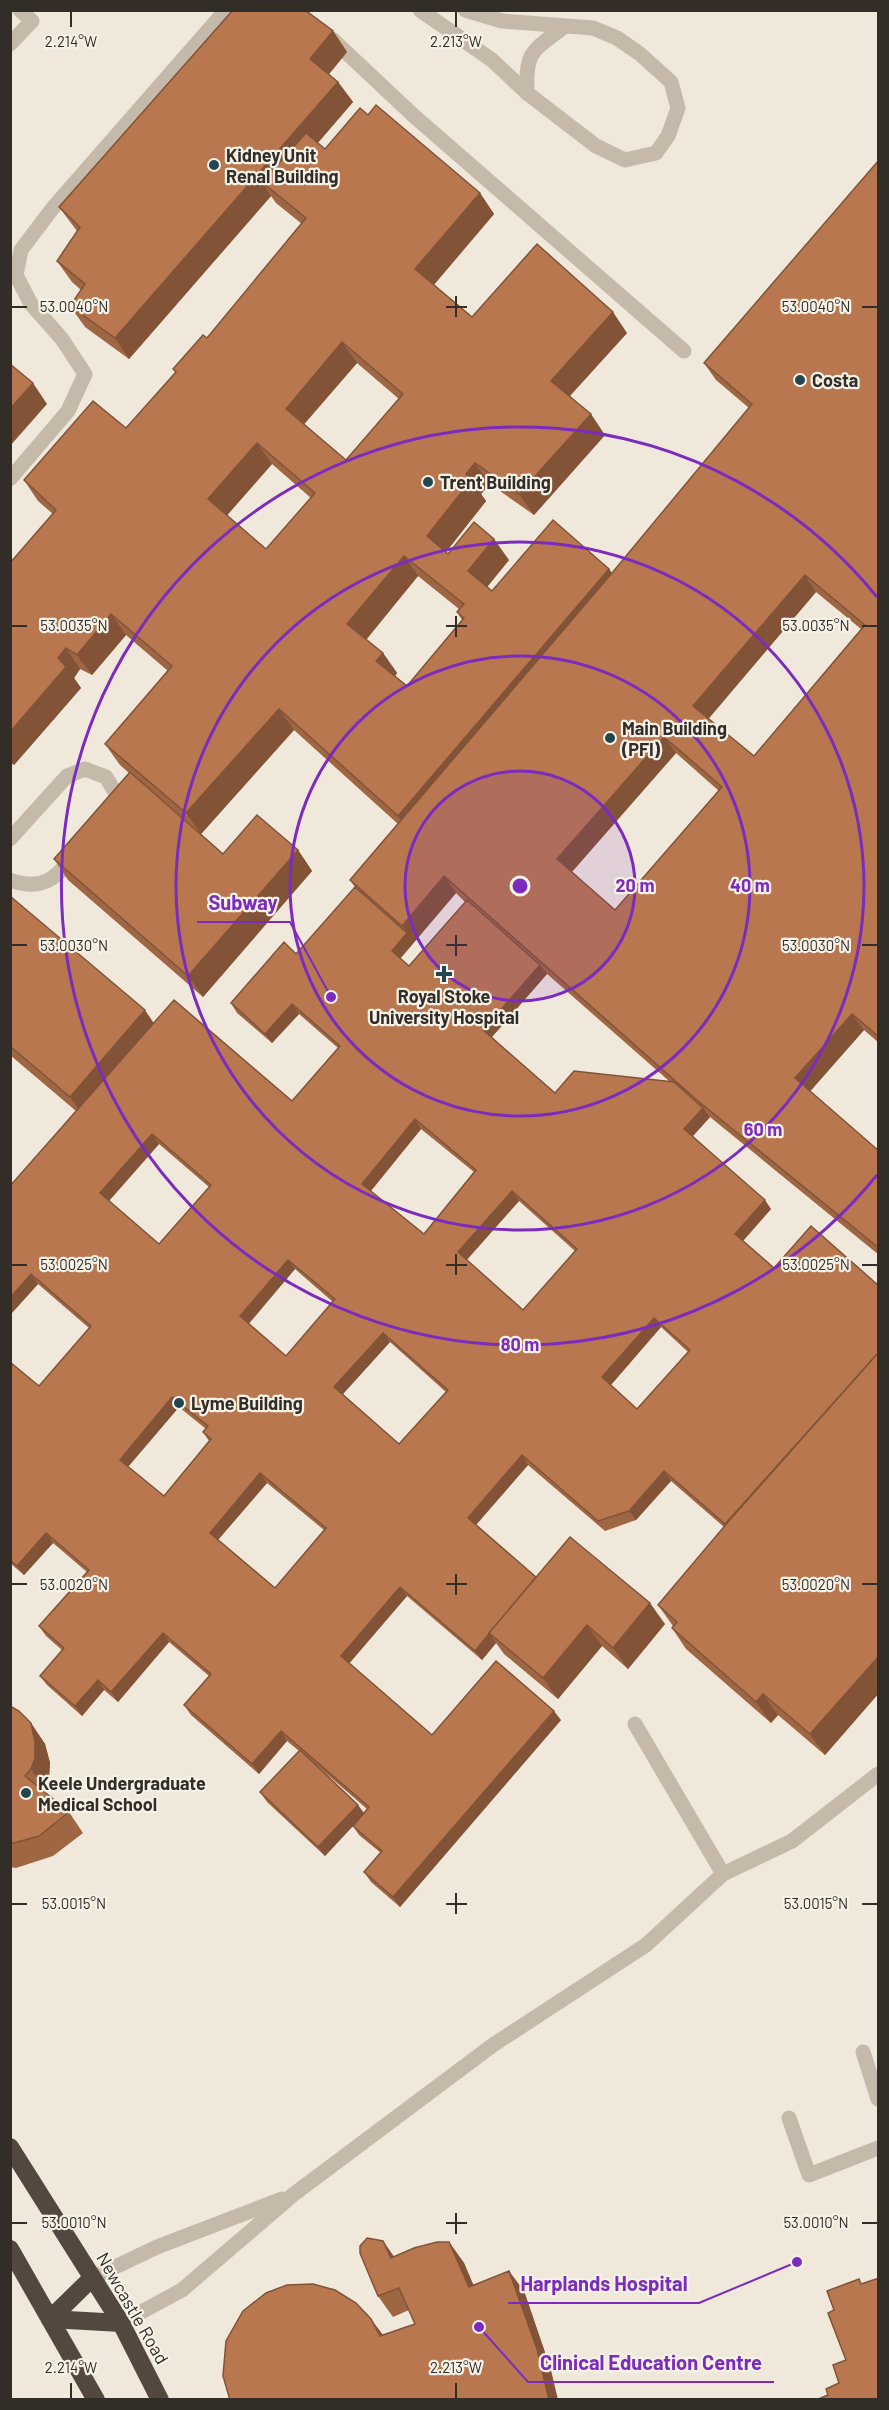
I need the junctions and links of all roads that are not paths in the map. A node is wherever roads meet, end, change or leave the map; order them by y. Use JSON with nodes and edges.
{"nodes":[{"id":1,"x":20,"y":10,"type":"edge"},
{"id":2,"x":226,"y":10,"type":"edge"},
{"id":3,"x":420,"y":10,"type":"edge"},
{"id":4,"x":465,"y":10,"type":"edge"},
{"id":5,"x":319,"y":26,"type":"edge"},
{"id":6,"x":565,"y":26,"type":"junction"},
{"id":7,"x":10,"y":44,"type":"edge"},
{"id":8,"x":527,"y":93,"type":"junction"},
{"id":9,"x":684,"y":351,"type":"dead end"},
{"id":10,"x":10,"y":479,"type":"edge"},
{"id":11,"x":107,"y":817,"type":"edge"},
{"id":12,"x":10,"y":839,"type":"edge"},
{"id":13,"x":86,"y":842,"type":"edge"},
{"id":14,"x":10,"y":880,"type":"edge"},
{"id":15,"x":635,"y":1724,"type":"dead end"},
{"id":16,"x":879,"y":1774,"type":"edge"},
{"id":17,"x":723,"y":1874,"type":"junction"},
{"id":18,"x":863,"y":2052,"type":"dead end"},
{"id":19,"x":879,"y":2100,"type":"edge"},
{"id":20,"x":789,"y":2118,"type":"dead end"},
{"id":21,"x":10,"y":2147,"type":"edge"},
{"id":22,"x":879,"y":2148,"type":"edge"},
{"id":23,"x":294,"y":2194,"type":"junction"},
{"id":24,"x":10,"y":2249,"type":"edge"},
{"id":25,"x":92,"y":2278,"type":"junction"},
{"id":26,"x":50,"y":2319,"type":"junction"},
{"id":27,"x":121,"y":2323,"type":"junction"},
{"id":28,"x":96,"y":2400,"type":"edge"},
{"id":29,"x":160,"y":2400,"type":"edge"}],
"edges":[{"from":1,"to":7,"type":"street"},
{"from":2,"to":10,"type":"street"},
{"from":3,"to":8,"type":"street"},
{"from":4,"to":6,"type":"street"},
{"from":5,"to":9,"type":"street"},
{"from":6,"to":8,"type":"street"},
{"from":6,"to":8,"type":"street"},
{"from":11,"to":12,"type":"street"},
{"from":13,"to":14,"type":"street"},
{"from":15,"to":17,"type":"street"},
{"from":16,"to":17,"type":"street"},
{"from":17,"to":23,"type":"street"},
{"from":18,"to":19,"type":"street"},
{"from":20,"to":22,"type":"street"},
{"from":21,"to":25,"type":"highway","name":"Newcastle Road"},
{"from":23,"to":25,"type":"street"},
{"from":23,"to":27,"type":"street"},
{"from":24,"to":26,"type":"highway"},
{"from":25,"to":26,"type":"highway"},
{"from":25,"to":27,"type":"highway","name":"Newcastle Road"},
{"from":26,"to":27,"type":"highway"},
{"from":26,"to":28,"type":"highway"},
{"from":27,"to":29,"type":"highway","name":"Newcastle Road"}]}
